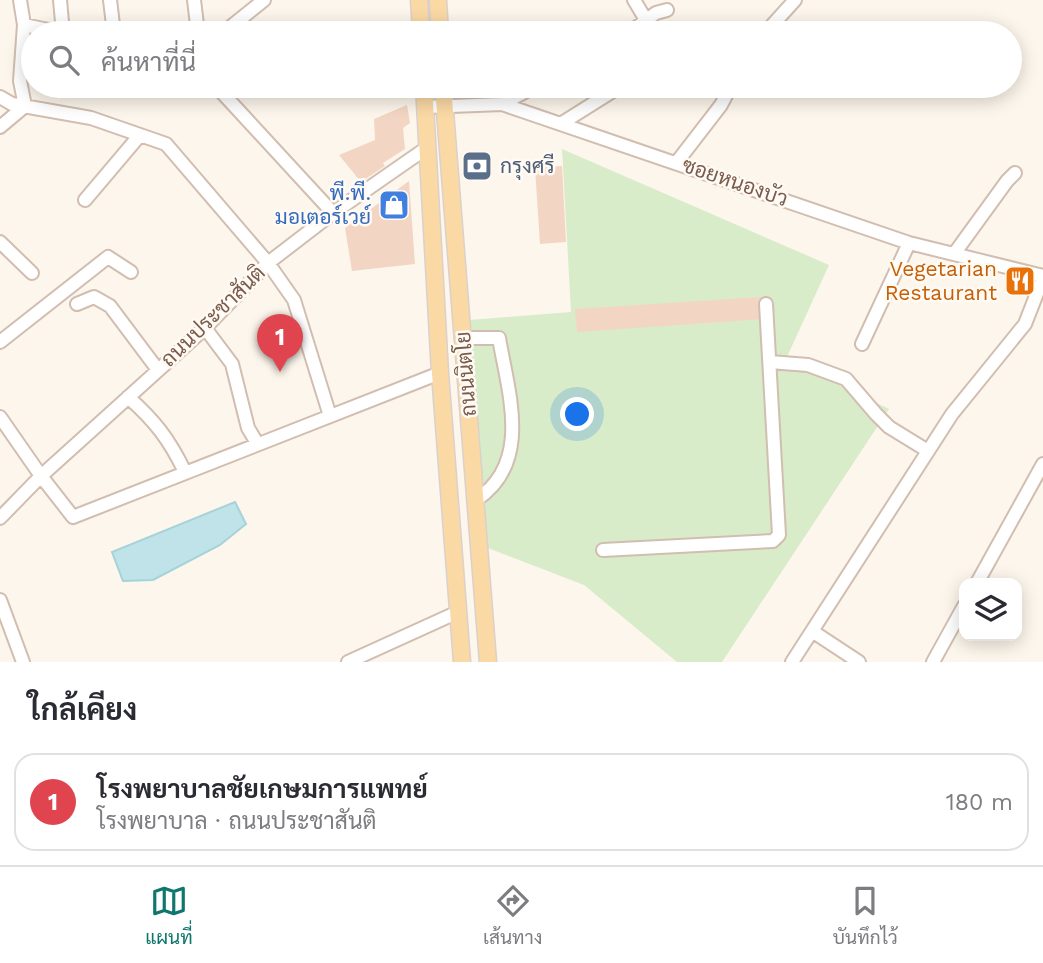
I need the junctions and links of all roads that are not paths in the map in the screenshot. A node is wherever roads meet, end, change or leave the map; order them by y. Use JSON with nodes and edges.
{"nodes":[{"id":1,"x":20,"y":0,"type":"edge"},
{"id":2,"x":60,"y":0,"type":"edge"},
{"id":3,"x":110,"y":0,"type":"edge"},
{"id":4,"x":194,"y":0,"type":"edge"},
{"id":5,"x":264,"y":0,"type":"edge"},
{"id":6,"x":419,"y":0,"type":"edge"},
{"id":7,"x":438,"y":0,"type":"edge"},
{"id":8,"x":634,"y":0,"type":"edge"},
{"id":9,"x":795,"y":0,"type":"edge"},
{"id":10,"x":667,"y":9,"type":"dead end"},
{"id":11,"x":646,"y":20,"type":"joint"},
{"id":12,"x":23,"y":21,"type":"edge"},
{"id":13,"x":62,"y":21,"type":"edge"},
{"id":14,"x":113,"y":21,"type":"edge"},
{"id":15,"x":197,"y":21,"type":"edge"},
{"id":16,"x":238,"y":21,"type":"edge"},
{"id":17,"x":420,"y":21,"type":"edge"},
{"id":18,"x":439,"y":21,"type":"edge"},
{"id":19,"x":776,"y":21,"type":"edge"},
{"id":20,"x":21,"y":67,"type":"edge"},
{"id":21,"x":21,"y":86,"type":"edge"},
{"id":22,"x":0,"y":97,"type":"edge"},
{"id":23,"x":23,"y":98,"type":"edge"},
{"id":24,"x":227,"y":98,"type":"edge"},
{"id":25,"x":425,"y":98,"type":"edge"},
{"id":26,"x":444,"y":98,"type":"edge"},
{"id":27,"x":512,"y":98,"type":"edge"},
{"id":28,"x":602,"y":98,"type":"edge"},
{"id":29,"x":725,"y":98,"type":"edge"},
{"id":30,"x":502,"y":104,"type":"junction"},
{"id":31,"x":445,"y":105,"type":"junction"},
{"id":32,"x":25,"y":106,"type":"junction"},
{"id":33,"x":426,"y":107,"type":"junction"},
{"id":34,"x":562,"y":123,"type":"junction"},
{"id":35,"x":0,"y":127,"type":"edge"},
{"id":36,"x":140,"y":135,"type":"junction"},
{"id":37,"x":447,"y":145,"type":"junction"},
{"id":38,"x":428,"y":147,"type":"junction"},
{"id":39,"x":677,"y":162,"type":"junction"},
{"id":40,"x":1015,"y":173,"type":"dead end"},
{"id":41,"x":85,"y":200,"type":"dead end"},
{"id":42,"x":333,"y":213,"type":"junction"},
{"id":43,"x":0,"y":242,"type":"edge"},
{"id":44,"x":909,"y":243,"type":"junction"},
{"id":45,"x":954,"y":254,"type":"junction"},
{"id":46,"x":268,"y":263,"type":"junction"},
{"id":47,"x":131,"y":272,"type":"dead end"},
{"id":48,"x":32,"y":273,"type":"dead end"},
{"id":49,"x":1043,"y":277,"type":"edge"},
{"id":50,"x":77,"y":304,"type":"dead end"},
{"id":51,"x":766,"y":304,"type":"dead end"},
{"id":52,"x":205,"y":328,"type":"junction"},
{"id":53,"x":464,"y":338,"type":"junction"},
{"id":54,"x":0,"y":342,"type":"edge"},
{"id":55,"x":862,"y":344,"type":"dead end"},
{"id":56,"x":769,"y":362,"type":"junction"},
{"id":57,"x":158,"y":370,"type":"junction"},
{"id":58,"x":440,"y":373,"type":"junction"},
{"id":59,"x":128,"y":397,"type":"junction"},
{"id":60,"x":330,"y":416,"type":"junction"},
{"id":61,"x":0,"y":417,"type":"edge"},
{"id":62,"x":257,"y":443,"type":"junction"},
{"id":63,"x":471,"y":446,"type":"junction"},
{"id":64,"x":446,"y":448,"type":"junction"},
{"id":65,"x":928,"y":451,"type":"junction"},
{"id":66,"x":1043,"y":464,"type":"edge"},
{"id":67,"x":185,"y":472,"type":"junction"},
{"id":68,"x":41,"y":476,"type":"junction"},
{"id":69,"x":475,"y":500,"type":"junction"},
{"id":70,"x":0,"y":518,"type":"edge"},
{"id":71,"x":603,"y":550,"type":"dead end"},
{"id":72,"x":980,"y":578,"type":"edge"},
{"id":73,"x":0,"y":600,"type":"edge"},
{"id":74,"x":458,"y":612,"type":"junction"},
{"id":75,"x":959,"y":615,"type":"edge"},
{"id":76,"x":811,"y":631,"type":"junction"},
{"id":77,"x":23,"y":662,"type":"edge"},
{"id":78,"x":348,"y":662,"type":"edge"},
{"id":79,"x":462,"y":662,"type":"edge"},
{"id":80,"x":488,"y":662,"type":"edge"},
{"id":81,"x":792,"y":662,"type":"edge"},
{"id":82,"x":859,"y":662,"type":"edge"},
{"id":83,"x":933,"y":662,"type":"edge"}],
"edges":[{"from":1,"to":12,"type":"street"},
{"from":2,"to":13,"type":"street"},
{"from":3,"to":14,"type":"street"},
{"from":4,"to":15,"type":"street"},
{"from":5,"to":16,"type":"street"},
{"from":6,"to":17,"type":"main road"},
{"from":7,"to":18,"type":"main road"},
{"from":8,"to":11,"type":"street"},
{"from":9,"to":19,"type":"street"},
{"from":10,"to":11,"type":"street"},
{"from":20,"to":21,"type":"street"},
{"from":22,"to":32,"type":"street"},
{"from":23,"to":32,"type":"street"},
{"from":24,"to":42,"type":"street"},
{"from":25,"to":33,"type":"main road","name":"ถนนนิตโย"},
{"from":26,"to":31,"type":"main road","name":"ถนนนิตโย"},
{"from":27,"to":30,"type":"street"},
{"from":28,"to":34,"type":"street"},
{"from":29,"to":39,"type":"street"},
{"from":30,"to":31,"type":"street","name":"ซอยหนองบัว"},
{"from":30,"to":34,"type":"street","name":"ซอยหนองบัว"},
{"from":31,"to":33,"type":"street","name":"ซอยหนองบัว"},
{"from":31,"to":37,"type":"main road","name":"ถนนนิตโย"},
{"from":32,"to":35,"type":"street"},
{"from":32,"to":36,"type":"street"},
{"from":33,"to":38,"type":"main road","name":"ถนนนิตโย"},
{"from":34,"to":39,"type":"street","name":"ซอยหนองบัว"},
{"from":36,"to":41,"type":"street"},
{"from":36,"to":46,"type":"street"},
{"from":37,"to":38,"type":"main road","name":"ถนนประชาสันติ"},
{"from":37,"to":53,"type":"main road","name":"ถนนนิตโย"},
{"from":38,"to":42,"type":"street","name":"ถนนประชาสันติ"},
{"from":38,"to":58,"type":"main road","name":"ถนนนิตโย"},
{"from":39,"to":44,"type":"street","name":"ซอยหนองบัว"},
{"from":40,"to":45,"type":"street"},
{"from":42,"to":46,"type":"street","name":"ถนนประชาสันติ"},
{"from":43,"to":48,"type":"street"},
{"from":44,"to":45,"type":"street","name":"ซอยหนองบัว"},
{"from":44,"to":55,"type":"street"},
{"from":45,"to":49,"type":"street","name":"ซอยหนองบัว"},
{"from":46,"to":52,"type":"street","name":"ถนนประชาสันติ"},
{"from":46,"to":60,"type":"street"},
{"from":47,"to":54,"type":"street"},
{"from":49,"to":65,"type":"street"},
{"from":50,"to":57,"type":"street"},
{"from":51,"to":56,"type":"street"},
{"from":52,"to":57,"type":"street","name":"ถนนประชาสันติ"},
{"from":52,"to":62,"type":"street"},
{"from":53,"to":63,"type":"main road","name":"ถนนนิตโย"},
{"from":53,"to":69,"type":"street"},
{"from":56,"to":65,"type":"street"},
{"from":56,"to":71,"type":"street"},
{"from":57,"to":59,"type":"street","name":"ถนนประชาสันติ"},
{"from":58,"to":60,"type":"street"},
{"from":58,"to":64,"type":"main road","name":"ถนนนิตโย"},
{"from":59,"to":67,"type":"street"},
{"from":59,"to":68,"type":"street","name":"ถนนประชาสันติ"},
{"from":60,"to":62,"type":"street"},
{"from":61,"to":68,"type":"street"},
{"from":62,"to":67,"type":"street"},
{"from":63,"to":64,"type":"main road"},
{"from":63,"to":69,"type":"main road","name":"ถนนนิตโย"},
{"from":64,"to":74,"type":"main road","name":"ถนนนิตโย"},
{"from":65,"to":76,"type":"street"},
{"from":66,"to":72,"type":"street"},
{"from":67,"to":68,"type":"street"},
{"from":68,"to":70,"type":"street","name":"ถนนประชาสันติ"},
{"from":69,"to":80,"type":"main road","name":"ถนนนิตโย"},
{"from":73,"to":77,"type":"street"},
{"from":74,"to":78,"type":"street"},
{"from":74,"to":79,"type":"main road","name":"ถนนนิตโย"},
{"from":75,"to":83,"type":"street"},
{"from":76,"to":81,"type":"street"},
{"from":76,"to":82,"type":"street"}]}
